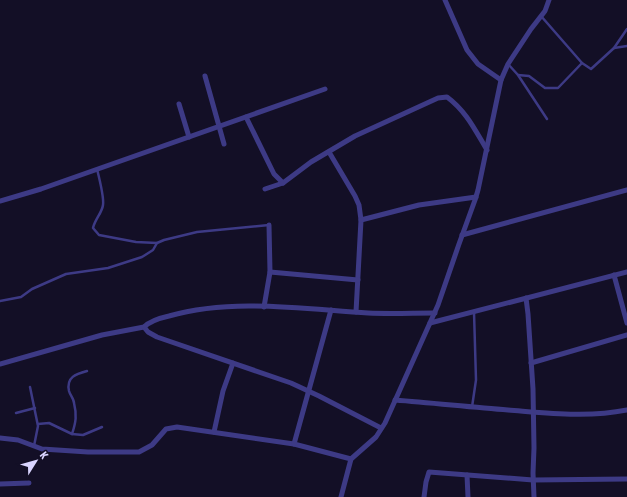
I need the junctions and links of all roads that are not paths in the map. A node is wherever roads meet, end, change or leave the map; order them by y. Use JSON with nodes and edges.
{"nodes":[{"id":1,"x":445,"y":0,"type":"edge"},
{"id":2,"x":550,"y":0,"type":"edge"},
{"id":3,"x":541,"y":16,"type":"junction"},
{"id":4,"x":627,"y":29,"type":"edge"},
{"id":5,"x":627,"y":46,"type":"edge"},
{"id":6,"x":614,"y":48,"type":"junction"},
{"id":7,"x":582,"y":63,"type":"junction"},
{"id":8,"x":508,"y":64,"type":"junction"},
{"id":9,"x":518,"y":75,"type":"junction"},
{"id":10,"x":205,"y":76,"type":"dead end"},
{"id":11,"x":501,"y":80,"type":"junction"},
{"id":12,"x":325,"y":89,"type":"dead end"},
{"id":13,"x":179,"y":104,"type":"dead end"},
{"id":14,"x":246,"y":117,"type":"junction"},
{"id":15,"x":547,"y":119,"type":"dead end"},
{"id":16,"x":219,"y":127,"type":"junction"},
{"id":17,"x":189,"y":137,"type":"junction"},
{"id":18,"x":224,"y":144,"type":"dead end"},
{"id":19,"x":486,"y":150,"type":"junction"},
{"id":20,"x":329,"y":152,"type":"junction"},
{"id":21,"x":97,"y":169,"type":"junction"},
{"id":22,"x":283,"y":183,"type":"junction"},
{"id":23,"x":265,"y":189,"type":"dead end"},
{"id":24,"x":627,"y":190,"type":"edge"},
{"id":25,"x":476,"y":197,"type":"junction"},
{"id":26,"x":0,"y":201,"type":"edge"},
{"id":27,"x":361,"y":220,"type":"junction"},
{"id":28,"x":270,"y":225,"type":"joint"},
{"id":29,"x":462,"y":235,"type":"junction"},
{"id":30,"x":157,"y":244,"type":"junction"},
{"id":31,"x":270,"y":272,"type":"junction"},
{"id":32,"x":627,"y":272,"type":"edge"},
{"id":33,"x":614,"y":275,"type":"junction"},
{"id":34,"x":358,"y":280,"type":"junction"},
{"id":35,"x":526,"y":298,"type":"junction"},
{"id":36,"x":0,"y":302,"type":"edge"},
{"id":37,"x":264,"y":307,"type":"junction"},
{"id":38,"x":331,"y":310,"type":"junction"},
{"id":39,"x":356,"y":312,"type":"junction"},
{"id":40,"x":474,"y":312,"type":"junction"},
{"id":41,"x":435,"y":313,"type":"junction"},
{"id":42,"x":430,"y":323,"type":"junction"},
{"id":43,"x":627,"y":323,"type":"edge"},
{"id":44,"x":144,"y":327,"type":"junction"},
{"id":45,"x":627,"y":335,"type":"edge"},
{"id":46,"x":233,"y":363,"type":"junction"},
{"id":47,"x":531,"y":363,"type":"junction"},
{"id":48,"x":0,"y":364,"type":"edge"},
{"id":49,"x":87,"y":371,"type":"dead end"},
{"id":50,"x":30,"y":387,"type":"dead end"},
{"id":51,"x":310,"y":391,"type":"junction"},
{"id":52,"x":395,"y":400,"type":"junction"},
{"id":53,"x":472,"y":407,"type":"junction"},
{"id":54,"x":35,"y":408,"type":"junction"},
{"id":55,"x":627,"y":410,"type":"edge"},
{"id":56,"x":534,"y":412,"type":"junction"},
{"id":57,"x":16,"y":413,"type":"dead end"},
{"id":58,"x":38,"y":424,"type":"junction"},
{"id":59,"x":102,"y":427,"type":"dead end"},
{"id":60,"x":382,"y":428,"type":"junction"},
{"id":61,"x":214,"y":432,"type":"junction"},
{"id":62,"x":72,"y":434,"type":"junction"},
{"id":63,"x":0,"y":438,"type":"edge"},
{"id":64,"x":294,"y":444,"type":"junction"},
{"id":65,"x":34,"y":447,"type":"junction"},
{"id":66,"x":350,"y":459,"type":"junction"},
{"id":67,"x":468,"y":475,"type":"junction"},
{"id":68,"x":627,"y":479,"type":"edge"},
{"id":69,"x":533,"y":480,"type":"junction"},
{"id":70,"x":29,"y":483,"type":"dead end"},
{"id":71,"x":0,"y":484,"type":"edge"},
{"id":72,"x":341,"y":497,"type":"edge"},
{"id":73,"x":424,"y":497,"type":"edge"},
{"id":74,"x":468,"y":497,"type":"edge"},
{"id":75,"x":534,"y":497,"type":"edge"}],
"edges":[{"from":1,"to":11,"type":"street"},
{"from":2,"to":3,"type":"street"},
{"from":3,"to":7,"type":"lane"},
{"from":3,"to":8,"type":"street"},
{"from":4,"to":6,"type":"lane"},
{"from":5,"to":6,"type":"lane"},
{"from":6,"to":7,"type":"lane"},
{"from":7,"to":9,"type":"lane"},
{"from":8,"to":9,"type":"lane"},
{"from":8,"to":11,"type":"street"},
{"from":9,"to":15,"type":"lane"},
{"from":10,"to":16,"type":"street"},
{"from":11,"to":19,"type":"street"},
{"from":12,"to":14,"type":"street"},
{"from":13,"to":17,"type":"street"},
{"from":14,"to":16,"type":"street"},
{"from":14,"to":22,"type":"street"},
{"from":16,"to":17,"type":"street"},
{"from":16,"to":18,"type":"street"},
{"from":17,"to":21,"type":"street"},
{"from":19,"to":20,"type":"street"},
{"from":19,"to":25,"type":"street"},
{"from":20,"to":22,"type":"street"},
{"from":20,"to":27,"type":"street"},
{"from":21,"to":26,"type":"street"},
{"from":21,"to":30,"type":"lane"},
{"from":22,"to":23,"type":"street"},
{"from":24,"to":29,"type":"street"},
{"from":25,"to":27,"type":"street"},
{"from":25,"to":29,"type":"street"},
{"from":27,"to":34,"type":"street"},
{"from":28,"to":30,"type":"lane"},
{"from":28,"to":31,"type":"street"},
{"from":29,"to":41,"type":"street"},
{"from":30,"to":36,"type":"lane"},
{"from":31,"to":34,"type":"street"},
{"from":31,"to":37,"type":"street"},
{"from":32,"to":33,"type":"street"},
{"from":33,"to":35,"type":"street"},
{"from":33,"to":43,"type":"street"},
{"from":34,"to":39,"type":"street"},
{"from":35,"to":40,"type":"street"},
{"from":35,"to":47,"type":"street"},
{"from":37,"to":38,"type":"street"},
{"from":37,"to":44,"type":"street"},
{"from":38,"to":39,"type":"street"},
{"from":38,"to":51,"type":"street"},
{"from":39,"to":41,"type":"street"},
{"from":40,"to":42,"type":"street"},
{"from":40,"to":53,"type":"lane"},
{"from":41,"to":42,"type":"street"},
{"from":42,"to":52,"type":"street"},
{"from":44,"to":46,"type":"street"},
{"from":44,"to":48,"type":"street"},
{"from":45,"to":47,"type":"street"},
{"from":46,"to":51,"type":"street"},
{"from":46,"to":61,"type":"street"},
{"from":47,"to":56,"type":"street"},
{"from":49,"to":62,"type":"lane"},
{"from":50,"to":54,"type":"lane"},
{"from":51,"to":60,"type":"street"},
{"from":51,"to":64,"type":"street"},
{"from":52,"to":53,"type":"street"},
{"from":52,"to":60,"type":"street"},
{"from":53,"to":56,"type":"street"},
{"from":54,"to":57,"type":"lane"},
{"from":54,"to":58,"type":"lane"},
{"from":55,"to":56,"type":"street"},
{"from":56,"to":69,"type":"street"},
{"from":58,"to":62,"type":"lane"},
{"from":58,"to":65,"type":"lane"},
{"from":59,"to":62,"type":"lane"},
{"from":60,"to":66,"type":"street"},
{"from":61,"to":64,"type":"street"},
{"from":61,"to":65,"type":"street"},
{"from":63,"to":65,"type":"street"},
{"from":64,"to":66,"type":"street"},
{"from":66,"to":72,"type":"street"},
{"from":67,"to":69,"type":"street"},
{"from":67,"to":73,"type":"street"},
{"from":67,"to":74,"type":"street"},
{"from":68,"to":69,"type":"street"},
{"from":69,"to":75,"type":"street"},
{"from":70,"to":71,"type":"street"}]}
